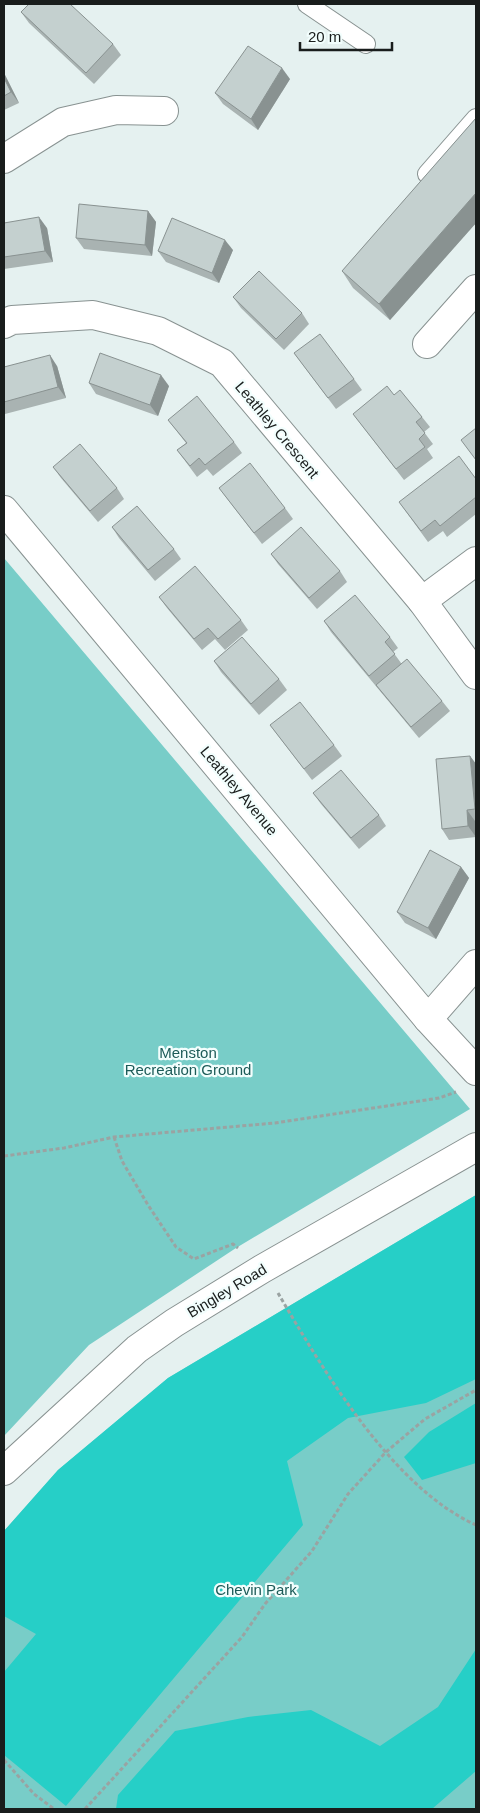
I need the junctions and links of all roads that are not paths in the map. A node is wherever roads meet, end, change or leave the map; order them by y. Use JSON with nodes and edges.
{"nodes":[{"id":1,"x":307,"y":4,"type":"edge"},
{"id":2,"x":328,"y":10,"type":"edge"},
{"id":3,"x":366,"y":44,"type":"dead end"},
{"id":4,"x":164,"y":111,"type":"dead end"},
{"id":5,"x":476,"y":118,"type":"edge"},
{"id":6,"x":4,"y":159,"type":"edge"},
{"id":7,"x":418,"y":185,"type":"edge"},
{"id":8,"x":476,"y":289,"type":"edge"},
{"id":9,"x":4,"y":324,"type":"edge"},
{"id":10,"x":427,"y":344,"type":"dead end"},
{"id":11,"x":4,"y":510,"type":"edge"},
{"id":12,"x":476,"y":561,"type":"edge"},
{"id":13,"x":422,"y":601,"type":"junction"},
{"id":14,"x":476,"y":675,"type":"edge"},
{"id":15,"x":476,"y":964,"type":"edge"},
{"id":16,"x":428,"y":1019,"type":"junction"},
{"id":17,"x":476,"y":1071,"type":"edge"},
{"id":18,"x":476,"y":1147,"type":"edge"},
{"id":19,"x":4,"y":1471,"type":"edge"}],
"edges":[{"from":1,"to":2,"type":"lane"},
{"from":2,"to":3,"type":"lane"},
{"from":4,"to":6,"type":"street"},
{"from":5,"to":7,"type":"lane"},
{"from":8,"to":10,"type":"street"},
{"from":9,"to":13,"type":"street","name":"Leathley Crescent"},
{"from":11,"to":16,"type":"street","name":"Leathley Avenue"},
{"from":12,"to":13,"type":"street"},
{"from":13,"to":14,"type":"street","name":"Leathley Crescent"},
{"from":15,"to":16,"type":"street"},
{"from":16,"to":17,"type":"street","name":"Leathley Avenue"},
{"from":18,"to":19,"type":"street","name":"Bingley Road"}]}
